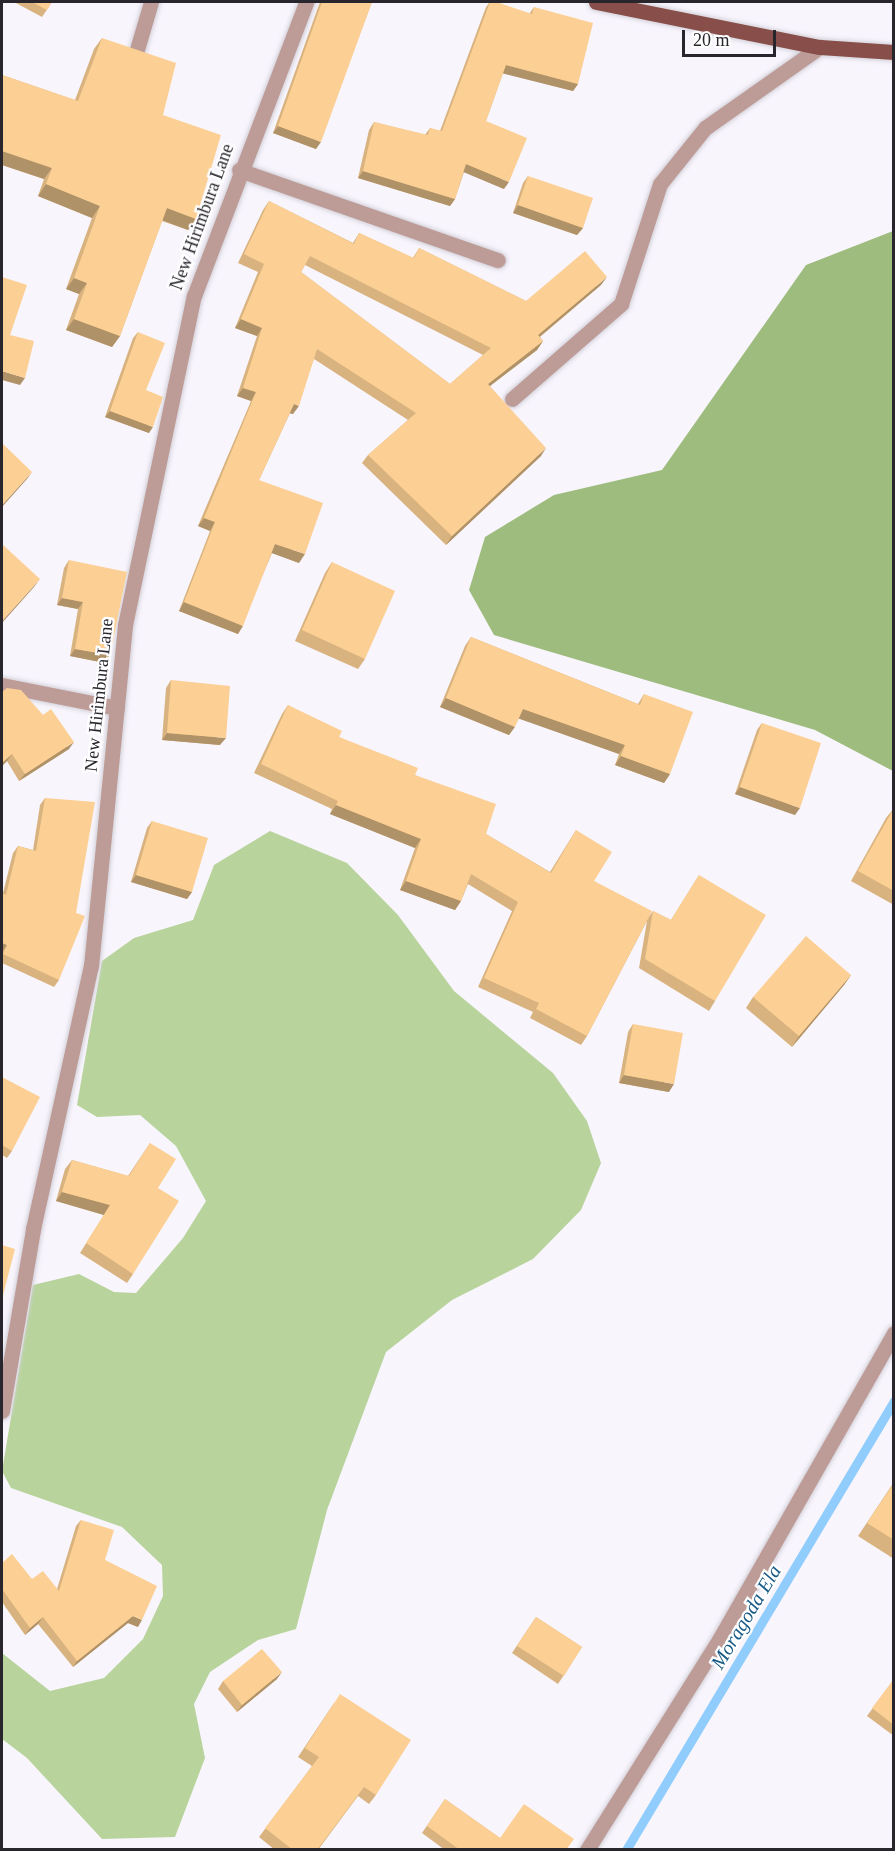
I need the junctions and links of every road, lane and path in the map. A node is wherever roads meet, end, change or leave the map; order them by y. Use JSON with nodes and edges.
{"nodes":[{"id":1,"x":151,"y":2,"type":"edge"},
{"id":2,"x":306,"y":2,"type":"edge"},
{"id":3,"x":601,"y":2,"type":"edge"},
{"id":4,"x":820,"y":47,"type":"junction"},
{"id":5,"x":894,"y":52,"type":"edge"},
{"id":6,"x":135,"y":53,"type":"edge"},
{"id":7,"x":238,"y":170,"type":"junction"},
{"id":8,"x":498,"y":260,"type":"dead end"},
{"id":9,"x":512,"y":399,"type":"dead end"},
{"id":10,"x":2,"y":685,"type":"edge"},
{"id":11,"x":117,"y":708,"type":"junction"},
{"id":12,"x":894,"y":1333,"type":"edge"},
{"id":13,"x":2,"y":1411,"type":"edge"},
{"id":14,"x":587,"y":1850,"type":"edge"}],
"edges":[{"from":1,"to":6,"type":"street"},
{"from":2,"to":7,"type":"street","name":"New Hirimbura Lane"},
{"from":3,"to":4,"type":"main road"},
{"from":4,"to":5,"type":"main road"},
{"from":4,"to":9,"type":"street"},
{"from":7,"to":8,"type":"street"},
{"from":7,"to":11,"type":"street","name":"New Hirimbura Lane"},
{"from":10,"to":11,"type":"street"},
{"from":11,"to":13,"type":"street","name":"New Hirimbura Lane"},
{"from":12,"to":14,"type":"street"}]}
